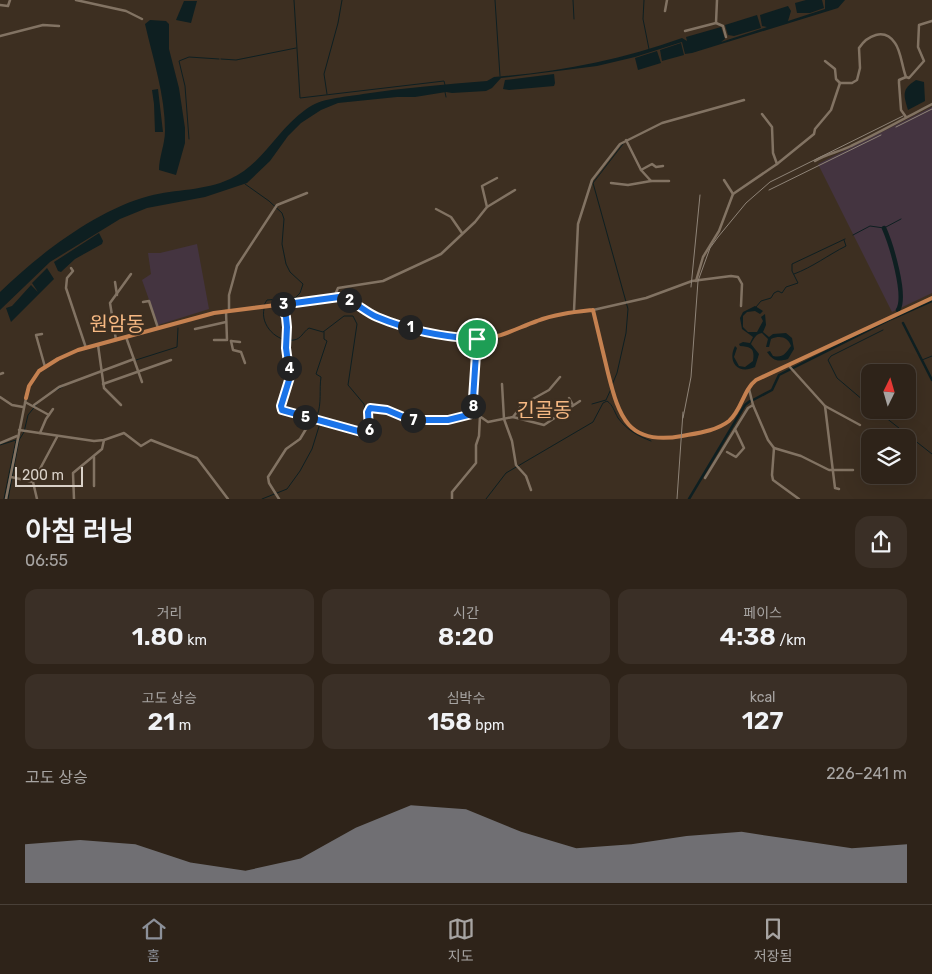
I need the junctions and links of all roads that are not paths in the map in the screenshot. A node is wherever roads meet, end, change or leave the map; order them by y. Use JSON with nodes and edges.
{"nodes":[{"id":1,"x":10,"y":0,"type":"edge"},
{"id":2,"x":76,"y":0,"type":"edge"},
{"id":3,"x":667,"y":0,"type":"edge"},
{"id":4,"x":717,"y":0,"type":"edge"},
{"id":5,"x":95,"y":2,"type":"edge"},
{"id":6,"x":0,"y":5,"type":"edge"},
{"id":7,"x":665,"y":11,"type":"dead end"},
{"id":8,"x":142,"y":19,"type":"dead end"},
{"id":9,"x":932,"y":21,"type":"edge"},
{"id":10,"x":716,"y":23,"type":"junction"},
{"id":11,"x":59,"y":26,"type":"dead end"},
{"id":12,"x":685,"y":31,"type":"dead end"},
{"id":13,"x":0,"y":36,"type":"edge"},
{"id":14,"x":726,"y":37,"type":"dead end"},
{"id":15,"x":824,"y":61,"type":"dead end"},
{"id":16,"x":906,"y":77,"type":"junction"},
{"id":17,"x":840,"y":83,"type":"junction"},
{"id":18,"x":744,"y":100,"type":"dead end"},
{"id":19,"x":932,"y":104,"type":"edge"},
{"id":20,"x":762,"y":114,"type":"dead end"},
{"id":21,"x":906,"y":118,"type":"junction"},
{"id":22,"x":626,"y":140,"type":"junction"},
{"id":23,"x":815,"y":161,"type":"dead end"},
{"id":24,"x":777,"y":164,"type":"junction"},
{"id":25,"x":663,"y":166,"type":"dead end"},
{"id":26,"x":641,"y":170,"type":"junction"},
{"id":27,"x":497,"y":178,"type":"dead end"},
{"id":28,"x":724,"y":180,"type":"dead end"},
{"id":29,"x":651,"y":181,"type":"junction"},
{"id":30,"x":669,"y":182,"type":"dead end"},
{"id":31,"x":610,"y":183,"type":"dead end"},
{"id":32,"x":515,"y":190,"type":"dead end"},
{"id":33,"x":306,"y":193,"type":"dead end"},
{"id":34,"x":733,"y":194,"type":"junction"},
{"id":35,"x":487,"y":207,"type":"junction"},
{"id":36,"x":436,"y":209,"type":"dead end"},
{"id":37,"x":462,"y":233,"type":"junction"},
{"id":38,"x":71,"y":268,"type":"dead end"},
{"id":39,"x":131,"y":274,"type":"dead end"},
{"id":40,"x":696,"y":281,"type":"junction"},
{"id":41,"x":115,"y":282,"type":"dead end"},
{"id":42,"x":117,"y":295,"type":"junction"},
{"id":43,"x":334,"y":297,"type":"junction"},
{"id":44,"x":932,"y":298,"type":"edge"},
{"id":45,"x":143,"y":302,"type":"dead end"},
{"id":46,"x":280,"y":305,"type":"junction"},
{"id":47,"x":741,"y":306,"type":"dead end"},
{"id":48,"x":593,"y":310,"type":"junction"},
{"id":49,"x":227,"y":311,"type":"junction"},
{"id":50,"x":574,"y":313,"type":"junction"},
{"id":51,"x":226,"y":322,"type":"junction"},
{"id":52,"x":158,"y":328,"type":"junction"},
{"id":53,"x":195,"y":329,"type":"dead end"},
{"id":54,"x":42,"y":334,"type":"dead end"},
{"id":55,"x":126,"y":337,"type":"junction"},
{"id":56,"x":477,"y":339,"type":"junction"},
{"id":57,"x":116,"y":340,"type":"junction"},
{"id":58,"x":214,"y":340,"type":"dead end"},
{"id":59,"x":227,"y":340,"type":"junction"},
{"id":60,"x":231,"y":341,"type":"junction"},
{"id":61,"x":240,"y":342,"type":"dead end"},
{"id":62,"x":98,"y":345,"type":"junction"},
{"id":63,"x":86,"y":348,"type":"junction"},
{"id":64,"x":134,"y":359,"type":"junction"},
{"id":65,"x":171,"y":360,"type":"dead end"},
{"id":66,"x":244,"y":363,"type":"dead end"},
{"id":67,"x":789,"y":366,"type":"junction"},
{"id":68,"x":45,"y":367,"type":"junction"},
{"id":69,"x":101,"y":370,"type":"junction"},
{"id":70,"x":139,"y":372,"type":"junction"},
{"id":71,"x":560,"y":377,"type":"dead end"},
{"id":72,"x":142,"y":382,"type":"dead end"},
{"id":73,"x":103,"y":384,"type":"junction"},
{"id":74,"x":502,"y":384,"type":"dead end"},
{"id":75,"x":748,"y":388,"type":"junction"},
{"id":76,"x":0,"y":397,"type":"edge"},
{"id":77,"x":569,"y":398,"type":"dead end"},
{"id":78,"x":25,"y":400,"type":"junction"},
{"id":79,"x":580,"y":401,"type":"dead end"},
{"id":80,"x":34,"y":405,"type":"junction"},
{"id":81,"x":121,"y":405,"type":"dead end"},
{"id":82,"x":573,"y":405,"type":"junction"},
{"id":83,"x":753,"y":405,"type":"junction"},
{"id":84,"x":825,"y":406,"type":"junction"},
{"id":85,"x":23,"y":407,"type":"junction"},
{"id":86,"x":53,"y":409,"type":"dead end"},
{"id":87,"x":472,"y":414,"type":"junction"},
{"id":88,"x":49,"y":415,"type":"junction"},
{"id":89,"x":480,"y":416,"type":"junction"},
{"id":90,"x":513,"y":417,"type":"junction"},
{"id":91,"x":504,"y":419,"type":"junction"},
{"id":92,"x":312,"y":420,"type":"junction"},
{"id":93,"x":860,"y":425,"type":"dead end"},
{"id":94,"x":735,"y":429,"type":"junction"},
{"id":95,"x":19,"y":430,"type":"junction"},
{"id":96,"x":40,"y":434,"type":"junction"},
{"id":97,"x":18,"y":436,"type":"junction"},
{"id":98,"x":57,"y":436,"type":"junction"},
{"id":99,"x":104,"y":440,"type":"junction"},
{"id":100,"x":0,"y":442,"type":"edge"},
{"id":101,"x":774,"y":448,"type":"junction"},
{"id":102,"x":727,"y":452,"type":"dead end"},
{"id":103,"x":94,"y":457,"type":"junction"},
{"id":104,"x":853,"y":470,"type":"dead end"},
{"id":105,"x":832,"y":471,"type":"junction"},
{"id":106,"x":11,"y":477,"type":"junction"},
{"id":107,"x":705,"y":478,"type":"dead end"},
{"id":108,"x":34,"y":482,"type":"junction"},
{"id":109,"x":94,"y":486,"type":"dead end"},
{"id":110,"x":839,"y":488,"type":"dead end"},
{"id":111,"x":531,"y":490,"type":"dead end"},
{"id":112,"x":6,"y":499,"type":"edge"},
{"id":113,"x":38,"y":499,"type":"edge"},
{"id":114,"x":74,"y":499,"type":"edge"},
{"id":115,"x":228,"y":499,"type":"edge"},
{"id":116,"x":279,"y":499,"type":"edge"},
{"id":117,"x":452,"y":499,"type":"edge"},
{"id":118,"x":799,"y":499,"type":"edge"}],
"edges":[{"from":1,"to":6,"type":"street"},
{"from":2,"to":5,"type":"street"},
{"from":3,"to":7,"type":"street"},
{"from":4,"to":10,"type":"street"},
{"from":5,"to":8,"type":"street"},
{"from":9,"to":16,"type":"street"},
{"from":10,"to":12,"type":"street"},
{"from":10,"to":14,"type":"street"},
{"from":11,"to":13,"type":"street"},
{"from":15,"to":17,"type":"street"},
{"from":16,"to":17,"type":"street"},
{"from":16,"to":21,"type":"street"},
{"from":17,"to":24,"type":"street"},
{"from":18,"to":22,"type":"street"},
{"from":19,"to":21,"type":"street"},
{"from":20,"to":24,"type":"street"},
{"from":21,"to":23,"type":"street"},
{"from":22,"to":26,"type":"street"},
{"from":22,"to":50,"type":"street"},
{"from":24,"to":34,"type":"street"},
{"from":25,"to":26,"type":"street"},
{"from":26,"to":29,"type":"street"},
{"from":27,"to":35,"type":"street"},
{"from":28,"to":34,"type":"street"},
{"from":29,"to":30,"type":"street"},
{"from":29,"to":31,"type":"street"},
{"from":32,"to":35,"type":"street"},
{"from":33,"to":49,"type":"street"},
{"from":34,"to":40,"type":"street"},
{"from":35,"to":37,"type":"street"},
{"from":36,"to":37,"type":"street"},
{"from":37,"to":43,"type":"street"},
{"from":38,"to":63,"type":"street"},
{"from":39,"to":42,"type":"street"},
{"from":40,"to":47,"type":"street"},
{"from":40,"to":48,"type":"street"},
{"from":41,"to":42,"type":"street"},
{"from":42,"to":57,"type":"street"},
{"from":43,"to":46,"type":"main road"},
{"from":43,"to":56,"type":"main road"},
{"from":44,"to":67,"type":"main road"},
{"from":45,"to":52,"type":"street"},
{"from":46,"to":49,"type":"main road"},
{"from":46,"to":92,"type":"street"},
{"from":48,"to":50,"type":"main road"},
{"from":48,"to":75,"type":"main road"},
{"from":49,"to":51,"type":"street"},
{"from":49,"to":52,"type":"main road"},
{"from":50,"to":56,"type":"main road"},
{"from":51,"to":53,"type":"street"},
{"from":51,"to":59,"type":"street"},
{"from":52,"to":55,"type":"main road"},
{"from":54,"to":68,"type":"street"},
{"from":55,"to":57,"type":"main road"},
{"from":55,"to":64,"type":"street"},
{"from":56,"to":87,"type":"street"},
{"from":57,"to":62,"type":"main road"},
{"from":58,"to":59,"type":"street"},
{"from":59,"to":60,"type":"street"},
{"from":60,"to":61,"type":"street"},
{"from":60,"to":66,"type":"street"},
{"from":62,"to":63,"type":"main road"},
{"from":62,"to":69,"type":"street"},
{"from":63,"to":68,"type":"main road"},
{"from":64,"to":69,"type":"street"},
{"from":64,"to":70,"type":"street"},
{"from":65,"to":70,"type":"street"},
{"from":67,"to":75,"type":"main road"},
{"from":67,"to":84,"type":"street"},
{"from":68,"to":78,"type":"main road"},
{"from":69,"to":73,"type":"street"},
{"from":69,"to":80,"type":"street"},
{"from":70,"to":72,"type":"street"},
{"from":70,"to":73,"type":"street"},
{"from":71,"to":90,"type":"street"},
{"from":73,"to":81,"type":"street"},
{"from":74,"to":91,"type":"street"},
{"from":75,"to":83,"type":"street"},
{"from":76,"to":85,"type":"street"},
{"from":77,"to":82,"type":"street"},
{"from":78,"to":80,"type":"street"},
{"from":78,"to":85,"type":"street"},
{"from":79,"to":82,"type":"street"},
{"from":80,"to":88,"type":"street"},
{"from":82,"to":90,"type":"street"},
{"from":83,"to":94,"type":"street"},
{"from":83,"to":101,"type":"street"},
{"from":84,"to":93,"type":"street"},
{"from":84,"to":105,"type":"street"},
{"from":85,"to":95,"type":"street"},
{"from":86,"to":88,"type":"street"},
{"from":87,"to":89,"type":"street"},
{"from":87,"to":92,"type":"street"},
{"from":88,"to":96,"type":"street"},
{"from":89,"to":91,"type":"street"},
{"from":89,"to":117,"type":"street"},
{"from":90,"to":91,"type":"street"},
{"from":91,"to":111,"type":"street"},
{"from":92,"to":116,"type":"street"},
{"from":94,"to":102,"type":"street"},
{"from":94,"to":107,"type":"street"},
{"from":95,"to":96,"type":"street"},
{"from":95,"to":97,"type":"street"},
{"from":96,"to":98,"type":"street"},
{"from":97,"to":100,"type":"street"},
{"from":97,"to":106,"type":"street"},
{"from":98,"to":99,"type":"street"},
{"from":98,"to":108,"type":"street"},
{"from":99,"to":103,"type":"street"},
{"from":99,"to":115,"type":"street"},
{"from":101,"to":105,"type":"street"},
{"from":101,"to":118,"type":"street"},
{"from":103,"to":109,"type":"street"},
{"from":103,"to":114,"type":"street"},
{"from":104,"to":105,"type":"street"},
{"from":105,"to":110,"type":"street"},
{"from":106,"to":108,"type":"street"},
{"from":106,"to":112,"type":"street"},
{"from":108,"to":113,"type":"street"}]}
